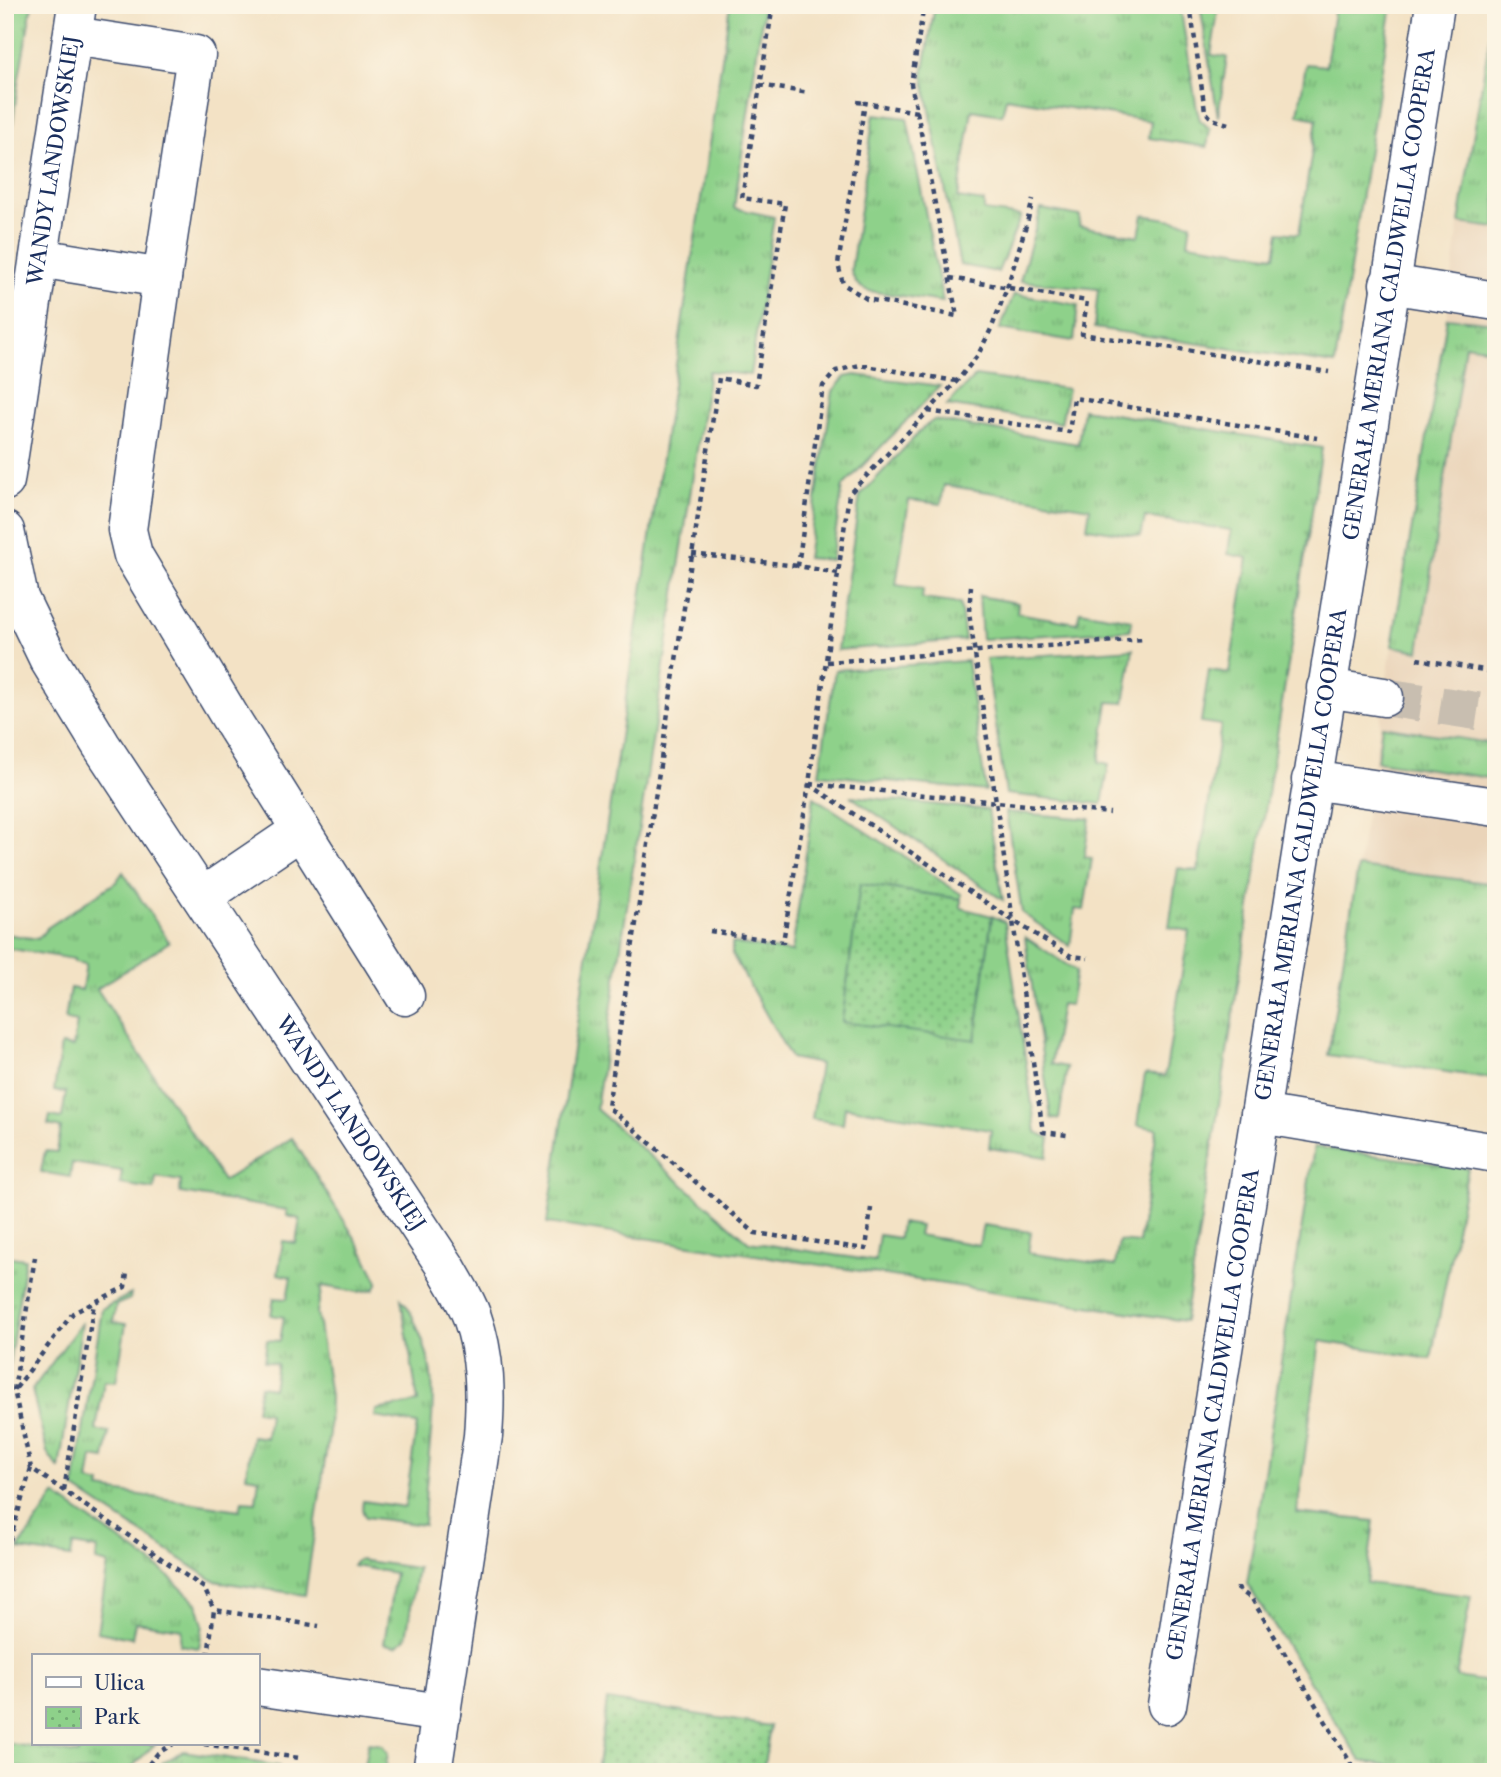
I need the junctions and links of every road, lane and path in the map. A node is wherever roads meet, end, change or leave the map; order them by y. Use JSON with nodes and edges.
{"nodes":[{"id":1,"x":773,"y":5,"type":"edge"},
{"id":2,"x":924,"y":5,"type":"edge"},
{"id":3,"x":1191,"y":5,"type":"edge"},
{"id":4,"x":1434,"y":5,"type":"edge"},
{"id":5,"x":75,"y":20,"type":"edge"},
{"id":6,"x":760,"y":85,"type":"junction"},
{"id":7,"x":809,"y":93,"type":"dead end"},
{"id":8,"x":857,"y":102,"type":"dead end"},
{"id":9,"x":865,"y":103,"type":"junction"},
{"id":10,"x":917,"y":112,"type":"junction"},
{"id":11,"x":1228,"y":124,"type":"dead end"},
{"id":12,"x":1033,"y":199,"type":"dead end"},
{"id":13,"x":39,"y":258,"type":"junction"},
{"id":14,"x":162,"y":278,"type":"junction"},
{"id":15,"x":950,"y":278,"type":"junction"},
{"id":16,"x":1389,"y":284,"type":"junction"},
{"id":17,"x":1007,"y":288,"type":"junction"},
{"id":18,"x":1496,"y":301,"type":"edge"},
{"id":19,"x":1334,"y":373,"type":"dead end"},
{"id":20,"x":957,"y":381,"type":"junction"},
{"id":21,"x":927,"y":411,"type":"junction"},
{"id":22,"x":1324,"y":439,"type":"dead end"},
{"id":23,"x":5,"y":481,"type":"edge"},
{"id":24,"x":5,"y":531,"type":"edge"},
{"id":25,"x":692,"y":554,"type":"junction"},
{"id":26,"x":798,"y":566,"type":"junction"},
{"id":27,"x":838,"y":573,"type":"junction"},
{"id":28,"x":971,"y":586,"type":"dead end"},
{"id":29,"x":1144,"y":639,"type":"dead end"},
{"id":30,"x":975,"y":651,"type":"junction"},
{"id":31,"x":1405,"y":657,"type":"dead end"},
{"id":32,"x":827,"y":662,"type":"junction"},
{"id":33,"x":1496,"y":672,"type":"edge"},
{"id":34,"x":1326,"y":688,"type":"junction"},
{"id":35,"x":1384,"y":697,"type":"tunnel mouth"},
{"id":36,"x":1311,"y":780,"type":"junction"},
{"id":37,"x":809,"y":784,"type":"junction"},
{"id":38,"x":996,"y":801,"type":"junction"},
{"id":39,"x":1496,"y":807,"type":"edge"},
{"id":40,"x":1110,"y":813,"type":"dead end"},
{"id":41,"x":301,"y":830,"type":"junction"},
{"id":42,"x":202,"y":897,"type":"junction"},
{"id":43,"x":1012,"y":920,"type":"junction"},
{"id":44,"x":710,"y":931,"type":"dead end"},
{"id":45,"x":1087,"y":958,"type":"dead end"},
{"id":46,"x":405,"y":996,"type":"dead end"},
{"id":47,"x":1260,"y":1115,"type":"junction"},
{"id":48,"x":1068,"y":1135,"type":"dead end"},
{"id":49,"x":1496,"y":1153,"type":"edge"},
{"id":50,"x":871,"y":1208,"type":"dead end"},
{"id":51,"x":34,"y":1257,"type":"dead end"},
{"id":52,"x":127,"y":1272,"type":"dead end"},
{"id":53,"x":94,"y":1303,"type":"junction"},
{"id":54,"x":14,"y":1390,"type":"junction"},
{"id":55,"x":31,"y":1468,"type":"junction"},
{"id":56,"x":64,"y":1490,"type":"junction"},
{"id":57,"x":7,"y":1550,"type":"dead end"},
{"id":58,"x":1238,"y":1589,"type":"dead end"},
{"id":59,"x":214,"y":1610,"type":"junction"},
{"id":60,"x":319,"y":1626,"type":"dead end"},
{"id":61,"x":208,"y":1654,"type":"edge"},
{"id":62,"x":259,"y":1686,"type":"edge"},
{"id":63,"x":1167,"y":1705,"type":"dead end"},
{"id":64,"x":441,"y":1713,"type":"junction"},
{"id":65,"x":170,"y":1746,"type":"edge"},
{"id":66,"x":218,"y":1746,"type":"edge"},
{"id":67,"x":299,"y":1758,"type":"dead end"},
{"id":68,"x":142,"y":1772,"type":"edge"},
{"id":69,"x":432,"y":1772,"type":"edge"},
{"id":70,"x":1356,"y":1772,"type":"edge"}],
"edges":[{"from":1,"to":6,"type":"path"},
{"from":2,"to":10,"type":"path"},
{"from":3,"to":11,"type":"path"},
{"from":4,"to":16,"type":"street","name":"GENERAŁA MERIANA CALDWELLA COOPERA"},
{"from":5,"to":13,"type":"street","name":"WANDY LANDOWSKIEJ"},
{"from":5,"to":14,"type":"street"},
{"from":6,"to":7,"type":"path"},
{"from":6,"to":25,"type":"path"},
{"from":8,"to":9,"type":"path"},
{"from":9,"to":10,"type":"path"},
{"from":9,"to":15,"type":"path"},
{"from":10,"to":15,"type":"path"},
{"from":12,"to":17,"type":"path"},
{"from":13,"to":14,"type":"street"},
{"from":13,"to":23,"type":"street","name":"WANDY LANDOWSKIEJ"},
{"from":14,"to":41,"type":"street"},
{"from":15,"to":17,"type":"path"},
{"from":16,"to":18,"type":"street"},
{"from":16,"to":34,"type":"street","name":"GENERAŁA MERIANA CALDWELLA COOPERA"},
{"from":17,"to":19,"type":"path"},
{"from":17,"to":20,"type":"path"},
{"from":20,"to":21,"type":"path"},
{"from":20,"to":26,"type":"path"},
{"from":21,"to":22,"type":"path"},
{"from":21,"to":27,"type":"path"},
{"from":24,"to":42,"type":"street","name":"WANDY LANDOWSKIEJ"},
{"from":25,"to":26,"type":"path"},
{"from":25,"to":50,"type":"path"},
{"from":26,"to":27,"type":"path"},
{"from":27,"to":32,"type":"path"},
{"from":28,"to":30,"type":"path"},
{"from":29,"to":30,"type":"path"},
{"from":30,"to":32,"type":"path"},
{"from":30,"to":38,"type":"path"},
{"from":31,"to":33,"type":"path"},
{"from":32,"to":37,"type":"path"},
{"from":34,"to":35,"type":"street"},
{"from":34,"to":36,"type":"street","name":"GENERAŁA MERIANA CALDWELLA COOPERA"},
{"from":36,"to":39,"type":"street"},
{"from":36,"to":47,"type":"street","name":"GENERAŁA MERIANA CALDWELLA COOPERA"},
{"from":37,"to":38,"type":"path"},
{"from":37,"to":43,"type":"path"},
{"from":37,"to":44,"type":"path"},
{"from":38,"to":40,"type":"path"},
{"from":38,"to":43,"type":"path"},
{"from":41,"to":42,"type":"street"},
{"from":41,"to":46,"type":"street"},
{"from":42,"to":64,"type":"street","name":"WANDY LANDOWSKIEJ"},
{"from":43,"to":45,"type":"path"},
{"from":43,"to":48,"type":"path"},
{"from":47,"to":49,"type":"street"},
{"from":47,"to":63,"type":"street","name":"GENERAŁA MERIANA CALDWELLA COOPERA"},
{"from":51,"to":54,"type":"path"},
{"from":52,"to":53,"type":"path"},
{"from":53,"to":54,"type":"path"},
{"from":53,"to":56,"type":"path"},
{"from":54,"to":55,"type":"path"},
{"from":55,"to":56,"type":"path"},
{"from":55,"to":57,"type":"path"},
{"from":56,"to":59,"type":"path"},
{"from":58,"to":70,"type":"path"},
{"from":59,"to":60,"type":"path"},
{"from":59,"to":61,"type":"path"},
{"from":62,"to":64,"type":"street"},
{"from":64,"to":69,"type":"street","name":"WANDY LANDOWSKIEJ"},
{"from":65,"to":68,"type":"path"},
{"from":66,"to":67,"type":"path"}]}
